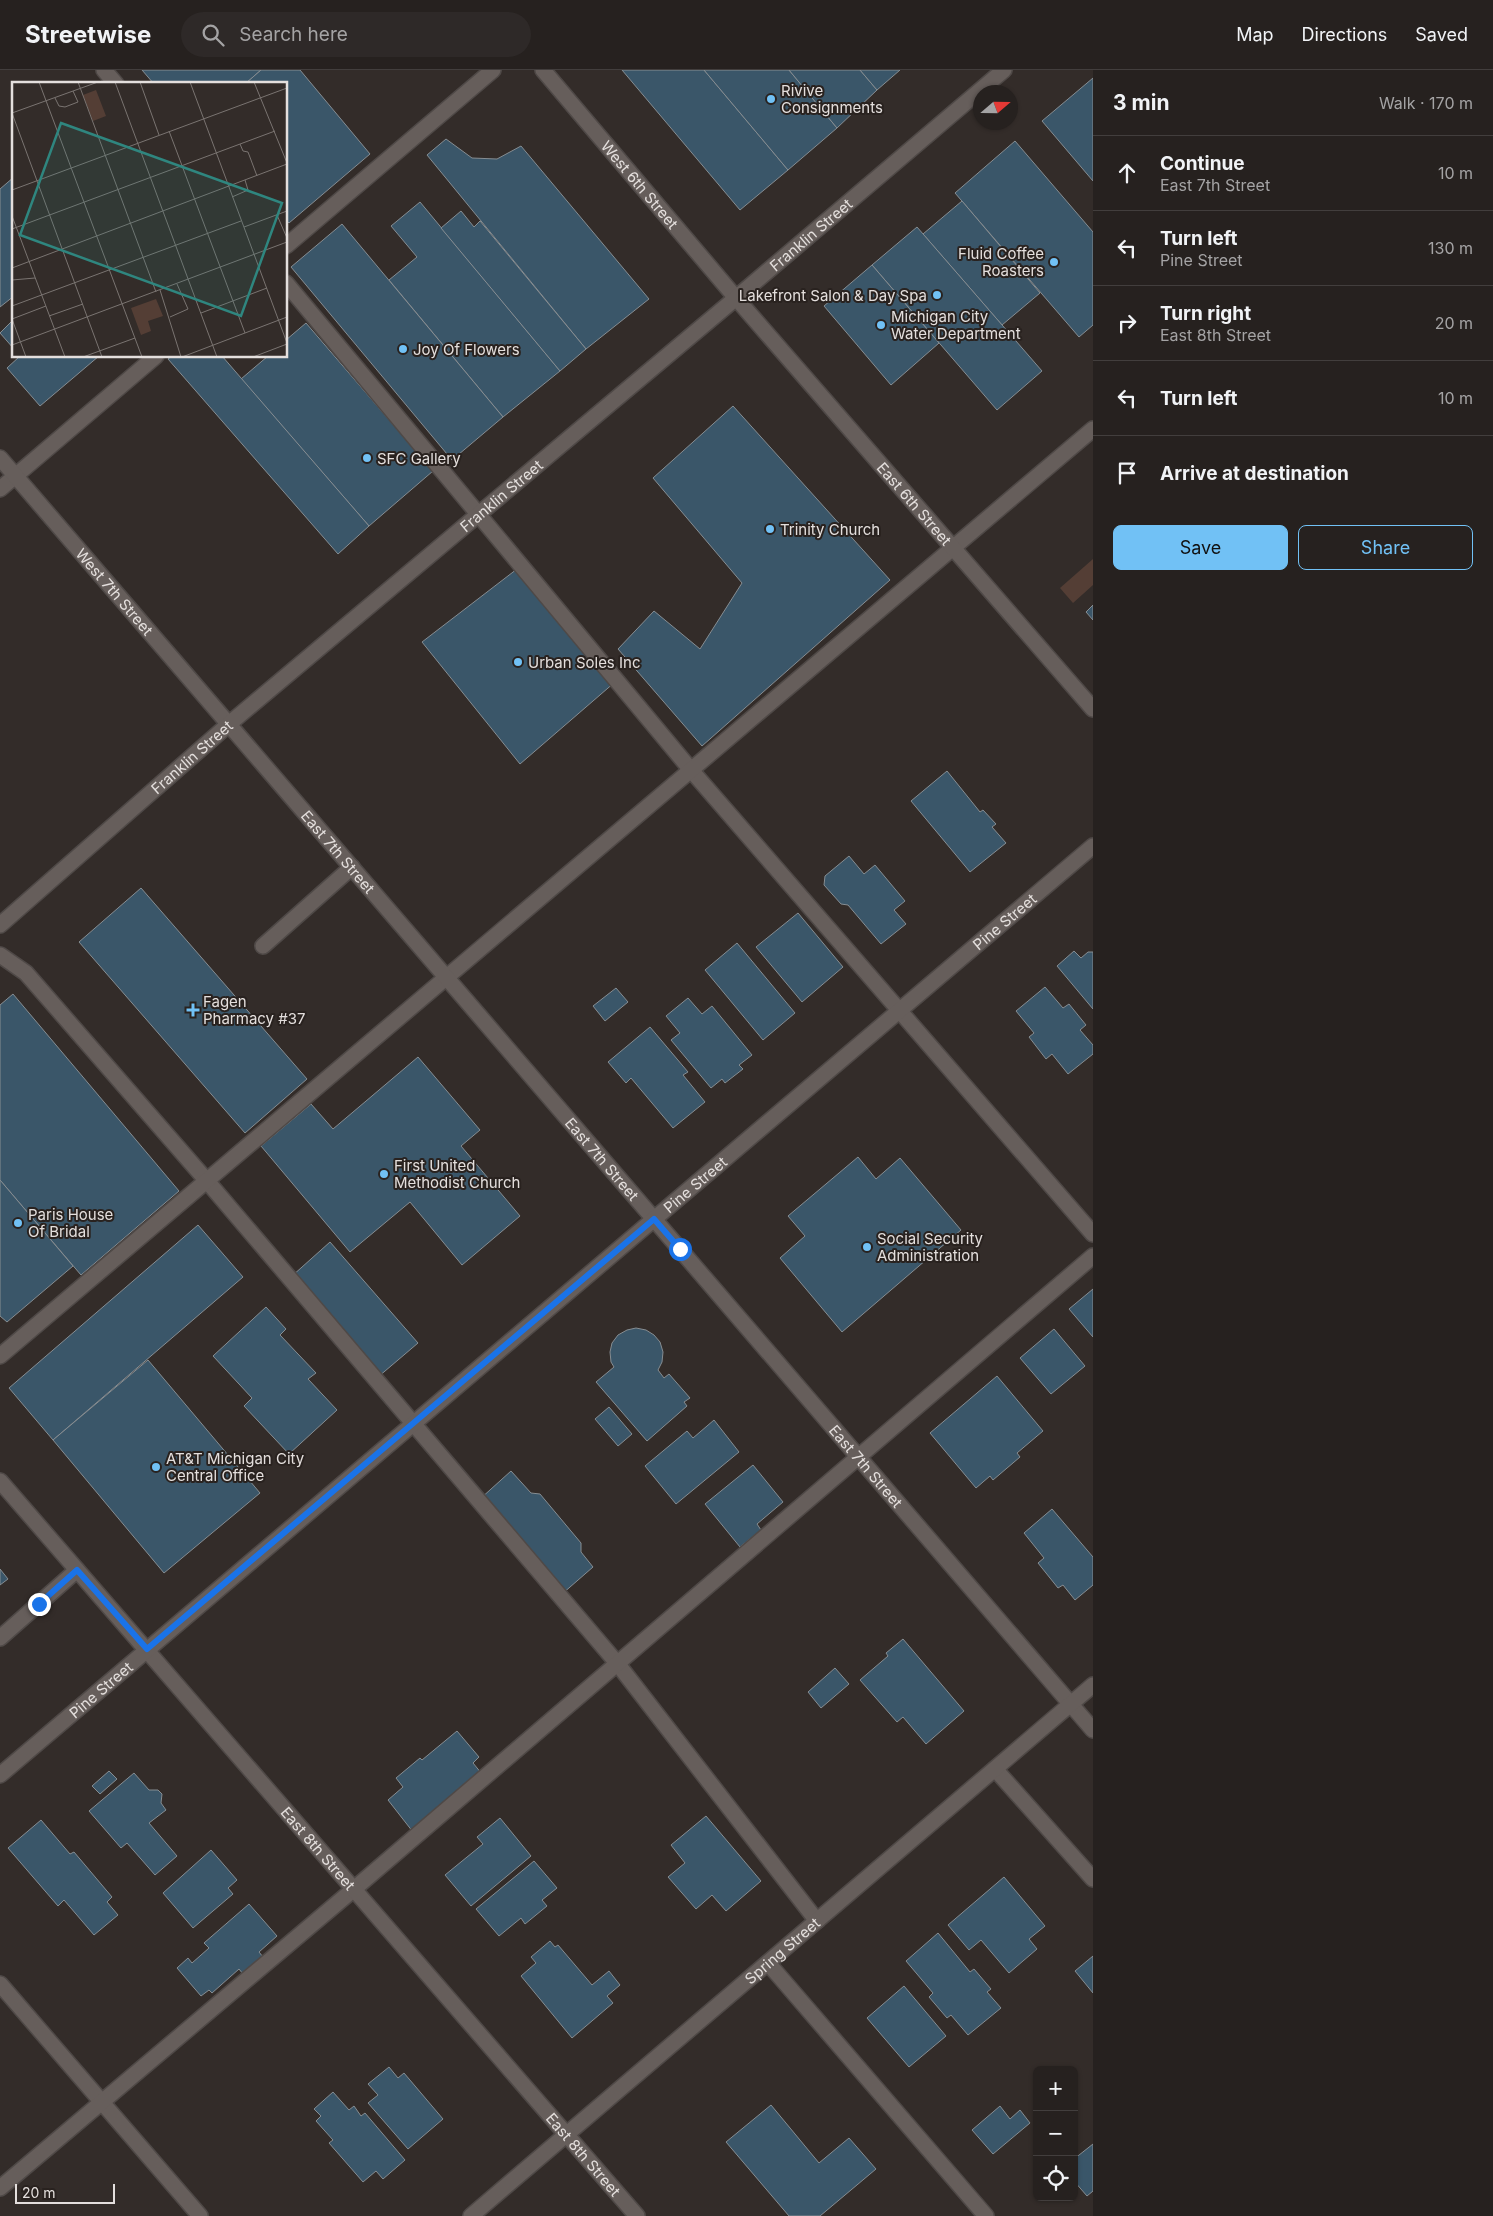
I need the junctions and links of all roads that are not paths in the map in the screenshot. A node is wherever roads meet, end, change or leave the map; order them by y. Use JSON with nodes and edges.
{"nodes":[{"id":1,"x":104,"y":70,"type":"edge"},
{"id":2,"x":493,"y":70,"type":"edge"},
{"id":3,"x":543,"y":70,"type":"edge"},
{"id":4,"x":1004,"y":70,"type":"edge"},
{"id":5,"x":114,"y":82,"type":"edge"},
{"id":6,"x":288,"y":244,"type":"edge"},
{"id":7,"x":288,"y":285,"type":"edge"},
{"id":8,"x":736,"y":298,"type":"junction"},
{"id":9,"x":154,"y":358,"type":"edge"},
{"id":10,"x":1093,"y":429,"type":"edge"},
{"id":11,"x":0,"y":458,"type":"edge"},
{"id":12,"x":15,"y":476,"type":"junction"},
{"id":13,"x":0,"y":489,"type":"edge"},
{"id":14,"x":480,"y":513,"type":"junction"},
{"id":15,"x":953,"y":548,"type":"junction"},
{"id":16,"x":1093,"y":709,"type":"edge"},
{"id":17,"x":229,"y":724,"type":"junction"},
{"id":18,"x":691,"y":770,"type":"junction"},
{"id":19,"x":1093,"y":846,"type":"edge"},
{"id":20,"x":352,"y":867,"type":"junction"},
{"id":21,"x":0,"y":925,"type":"edge"},
{"id":22,"x":263,"y":946,"type":"dead end"},
{"id":23,"x":0,"y":955,"type":"edge"},
{"id":24,"x":447,"y":977,"type":"junction"},
{"id":25,"x":900,"y":1011,"type":"junction"},
{"id":26,"x":207,"y":1181,"type":"junction"},
{"id":27,"x":654,"y":1219,"type":"junction"},
{"id":28,"x":1093,"y":1234,"type":"edge"},
{"id":29,"x":1093,"y":1256,"type":"edge"},
{"id":30,"x":0,"y":1356,"type":"edge"},
{"id":31,"x":413,"y":1424,"type":"junction"},
{"id":32,"x":857,"y":1456,"type":"junction"},
{"id":33,"x":0,"y":1481,"type":"edge"},
{"id":34,"x":77,"y":1570,"type":"junction"},
{"id":35,"x":0,"y":1638,"type":"edge"},
{"id":36,"x":147,"y":1649,"type":"junction"},
{"id":37,"x":617,"y":1663,"type":"junction"},
{"id":38,"x":1093,"y":1685,"type":"edge"},
{"id":39,"x":1071,"y":1704,"type":"junction"},
{"id":40,"x":1093,"y":1730,"type":"edge"},
{"id":41,"x":996,"y":1769,"type":"junction"},
{"id":42,"x":0,"y":1775,"type":"edge"},
{"id":43,"x":1093,"y":1879,"type":"edge"},
{"id":44,"x":354,"y":1889,"type":"junction"},
{"id":45,"x":817,"y":1921,"type":"junction"},
{"id":46,"x":768,"y":1963,"type":"junction"},
{"id":47,"x":0,"y":1984,"type":"edge"},
{"id":48,"x":102,"y":2102,"type":"junction"},
{"id":49,"x":566,"y":2135,"type":"junction"},
{"id":50,"x":0,"y":2188,"type":"edge"},
{"id":51,"x":982,"y":2214,"type":"edge"},
{"id":52,"x":200,"y":2216,"type":"edge"},
{"id":53,"x":471,"y":2216,"type":"edge"},
{"id":54,"x":637,"y":2216,"type":"edge"}],
"edges":[{"from":1,"to":5,"type":"street"},
{"from":2,"to":6,"type":"street"},
{"from":3,"to":8,"type":"street","name":"West 6th Street"},
{"from":4,"to":8,"type":"street","name":"Franklin Street"},
{"from":7,"to":14,"type":"street"},
{"from":8,"to":14,"type":"street","name":"Franklin Street"},
{"from":8,"to":15,"type":"street","name":"East 6th Street"},
{"from":9,"to":12,"type":"street"},
{"from":10,"to":15,"type":"street"},
{"from":11,"to":12,"type":"street","name":"West 7th Street"},
{"from":12,"to":13,"type":"street"},
{"from":12,"to":17,"type":"street","name":"West 7th Street"},
{"from":14,"to":17,"type":"street","name":"Franklin Street"},
{"from":14,"to":18,"type":"street"},
{"from":15,"to":16,"type":"street","name":"East 6th Street"},
{"from":15,"to":18,"type":"street"},
{"from":17,"to":20,"type":"street","name":"East 7th Street"},
{"from":17,"to":21,"type":"street","name":"Franklin Street"},
{"from":18,"to":24,"type":"street"},
{"from":18,"to":25,"type":"street"},
{"from":19,"to":25,"type":"street","name":"Pine Street"},
{"from":20,"to":22,"type":"street"},
{"from":20,"to":24,"type":"street","name":"East 7th Street"},
{"from":23,"to":26,"type":"street"},
{"from":24,"to":26,"type":"street"},
{"from":24,"to":27,"type":"street","name":"East 7th Street"},
{"from":25,"to":27,"type":"street","name":"Pine Street"},
{"from":25,"to":28,"type":"street"},
{"from":26,"to":30,"type":"street"},
{"from":26,"to":31,"type":"street"},
{"from":27,"to":31,"type":"street","name":"Pine Street"},
{"from":27,"to":32,"type":"street","name":"East 7th Street"},
{"from":29,"to":32,"type":"street"},
{"from":31,"to":36,"type":"street","name":"Pine Street"},
{"from":31,"to":37,"type":"street"},
{"from":32,"to":37,"type":"street"},
{"from":32,"to":39,"type":"street","name":"East 7th Street"},
{"from":33,"to":34,"type":"street","name":"East 8th Street"},
{"from":34,"to":35,"type":"street"},
{"from":34,"to":36,"type":"street","name":"East 8th Street"},
{"from":36,"to":42,"type":"street","name":"Pine Street"},
{"from":36,"to":44,"type":"street","name":"East 8th Street"},
{"from":37,"to":44,"type":"street"},
{"from":37,"to":45,"type":"street"},
{"from":38,"to":39,"type":"street","name":"Spring Street"},
{"from":39,"to":40,"type":"street","name":"East 7th Street"},
{"from":39,"to":41,"type":"street","name":"Spring Street"},
{"from":41,"to":43,"type":"street"},
{"from":41,"to":45,"type":"street","name":"Spring Street"},
{"from":44,"to":48,"type":"street"},
{"from":44,"to":49,"type":"street","name":"East 8th Street"},
{"from":45,"to":46,"type":"street","name":"Spring Street"},
{"from":46,"to":49,"type":"street","name":"Spring Street"},
{"from":46,"to":51,"type":"street"},
{"from":47,"to":48,"type":"street"},
{"from":48,"to":50,"type":"street"},
{"from":48,"to":52,"type":"street"},
{"from":49,"to":53,"type":"street","name":"Spring Street"},
{"from":49,"to":54,"type":"street","name":"East 8th Street"}]}
